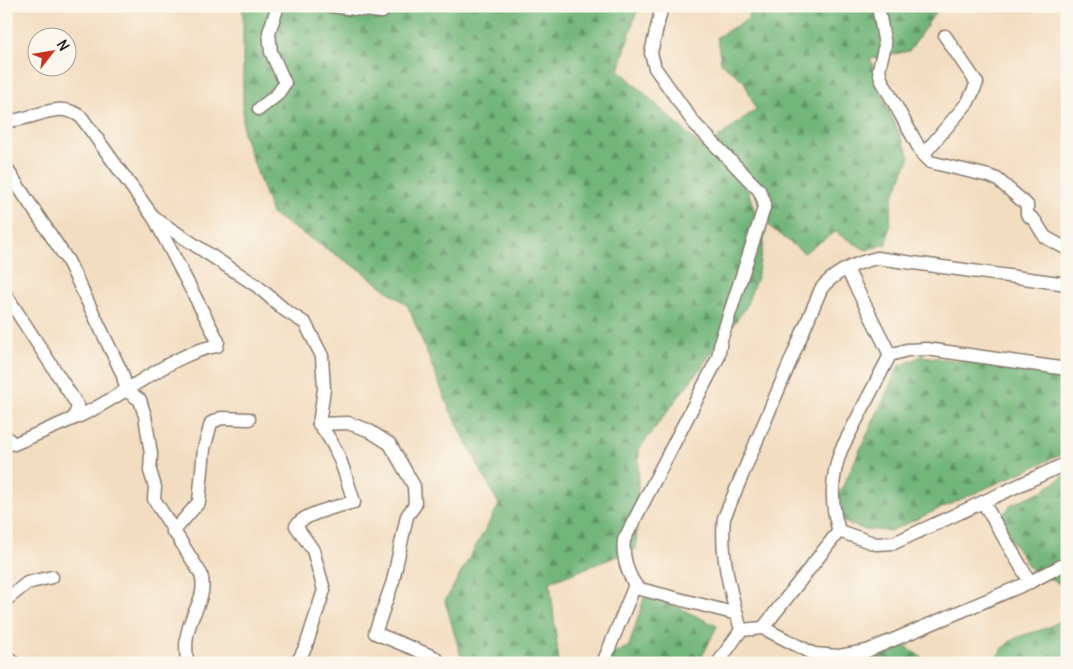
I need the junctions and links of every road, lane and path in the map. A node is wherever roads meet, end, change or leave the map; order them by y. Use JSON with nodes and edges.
{"nodes":[{"id":1,"x":278,"y":6,"type":"edge"},
{"id":2,"x":331,"y":6,"type":"edge"},
{"id":3,"x":662,"y":6,"type":"edge"},
{"id":4,"x":878,"y":6,"type":"edge"},
{"id":5,"x":382,"y":12,"type":"dead end"},
{"id":6,"x":945,"y":36,"type":"dead end"},
{"id":7,"x":259,"y":109,"type":"dead end"},
{"id":8,"x":6,"y":121,"type":"edge"},
{"id":9,"x":923,"y":155,"type":"junction"},
{"id":10,"x":6,"y":168,"type":"edge"},
{"id":11,"x":154,"y":218,"type":"junction"},
{"id":12,"x":1067,"y":249,"type":"edge"},
{"id":13,"x":847,"y":269,"type":"junction"},
{"id":14,"x":1067,"y":284,"type":"edge"},
{"id":15,"x":6,"y":295,"type":"edge"},
{"id":16,"x":890,"y":354,"type":"junction"},
{"id":17,"x":1067,"y":369,"type":"edge"},
{"id":18,"x":128,"y":391,"type":"junction"},
{"id":19,"x":77,"y":417,"type":"junction"},
{"id":20,"x":249,"y":419,"type":"dead end"},
{"id":21,"x":319,"y":424,"type":"junction"},
{"id":22,"x":6,"y":437,"type":"edge"},
{"id":23,"x":1067,"y":463,"type":"edge"},
{"id":24,"x":983,"y":502,"type":"junction"},
{"id":25,"x":173,"y":532,"type":"junction"},
{"id":26,"x":839,"y":532,"type":"junction"},
{"id":27,"x":1067,"y":563,"type":"edge"},
{"id":28,"x":52,"y":577,"type":"dead end"},
{"id":29,"x":1030,"y":582,"type":"junction"},
{"id":30,"x":635,"y":585,"type":"junction"},
{"id":31,"x":6,"y":600,"type":"edge"},
{"id":32,"x":737,"y":614,"type":"junction"},
{"id":33,"x":763,"y":628,"type":"junction"},
{"id":34,"x":741,"y":630,"type":"junction"},
{"id":35,"x":6,"y":656,"type":"edge"},
{"id":36,"x":14,"y":663,"type":"edge"},
{"id":37,"x":187,"y":663,"type":"edge"},
{"id":38,"x":297,"y":663,"type":"edge"},
{"id":39,"x":440,"y":663,"type":"edge"},
{"id":40,"x":603,"y":663,"type":"edge"},
{"id":41,"x":718,"y":663,"type":"edge"}],
"edges":[{"from":1,"to":7,"type":"street"},
{"from":2,"to":5,"type":"street"},
{"from":3,"to":30,"type":"street"},
{"from":4,"to":9,"type":"street"},
{"from":6,"to":9,"type":"street"},
{"from":8,"to":11,"type":"street"},
{"from":9,"to":12,"type":"street"},
{"from":10,"to":18,"type":"street"},
{"from":11,"to":18,"type":"street"},
{"from":11,"to":21,"type":"street"},
{"from":13,"to":14,"type":"street"},
{"from":13,"to":16,"type":"street"},
{"from":13,"to":32,"type":"street"},
{"from":15,"to":19,"type":"street"},
{"from":16,"to":17,"type":"street"},
{"from":16,"to":26,"type":"street"},
{"from":18,"to":19,"type":"street"},
{"from":18,"to":25,"type":"street"},
{"from":19,"to":22,"type":"street"},
{"from":20,"to":25,"type":"street"},
{"from":21,"to":38,"type":"street"},
{"from":21,"to":39,"type":"street"},
{"from":23,"to":24,"type":"street"},
{"from":24,"to":26,"type":"street"},
{"from":24,"to":29,"type":"street"},
{"from":25,"to":37,"type":"street"},
{"from":26,"to":33,"type":"street"},
{"from":27,"to":29,"type":"street"},
{"from":28,"to":31,"type":"street"},
{"from":29,"to":33,"type":"street"},
{"from":30,"to":32,"type":"street"},
{"from":30,"to":40,"type":"street"},
{"from":32,"to":34,"type":"street"},
{"from":33,"to":34,"type":"street"},
{"from":34,"to":41,"type":"street"},
{"from":35,"to":36,"type":"street"}]}
